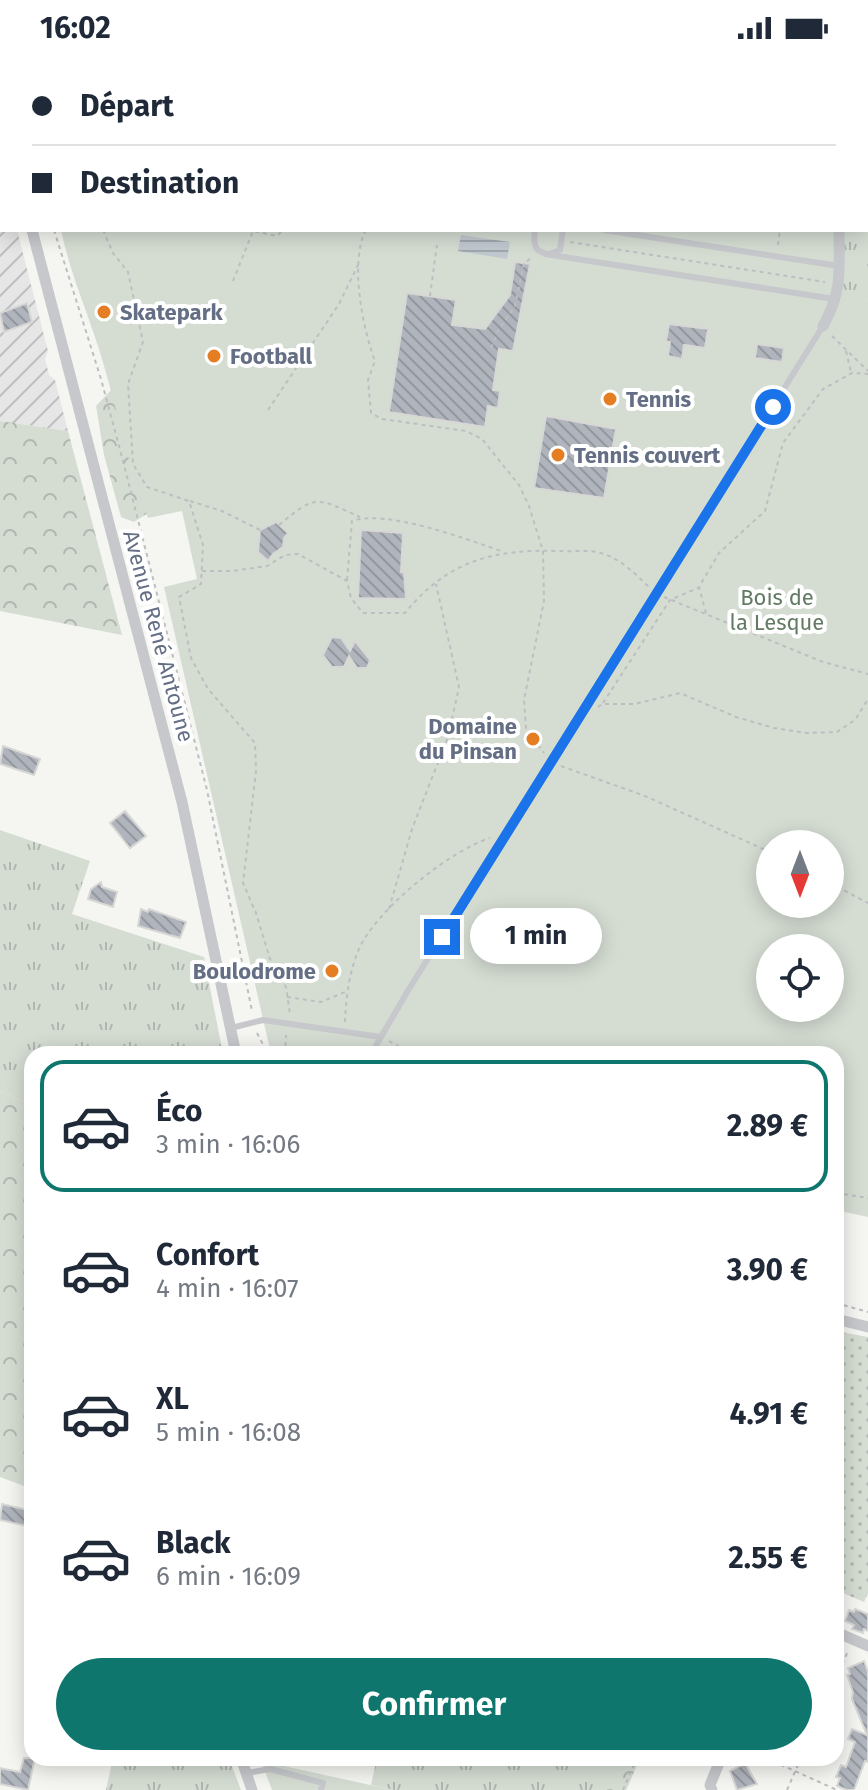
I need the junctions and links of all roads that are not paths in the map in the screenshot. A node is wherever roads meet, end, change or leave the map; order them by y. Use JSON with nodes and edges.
{"nodes":[{"id":1,"x":33,"y":232,"type":"edge"},
{"id":2,"x":535,"y":232,"type":"edge"},
{"id":3,"x":563,"y":232,"type":"edge"},
{"id":4,"x":617,"y":232,"type":"edge"},
{"id":5,"x":839,"y":232,"type":"edge"},
{"id":6,"x":542,"y":253,"type":"junction"},
{"id":7,"x":839,"y":266,"type":"junction"},
{"id":8,"x":836,"y":299,"type":"junction"},
{"id":9,"x":823,"y":326,"type":"joint"},
{"id":10,"x":230,"y":1028,"type":"junction"},
{"id":11,"x":381,"y":1037,"type":"junction"},
{"id":12,"x":234,"y":1046,"type":"edge"},
{"id":13,"x":376,"y":1046,"type":"edge"},
{"id":14,"x":844,"y":1321,"type":"edge"},
{"id":15,"x":868,"y":1327,"type":"edge"},
{"id":16,"x":844,"y":1635,"type":"edge"},
{"id":17,"x":868,"y":1646,"type":"edge"},
{"id":18,"x":244,"y":1766,"type":"edge"},
{"id":19,"x":718,"y":1766,"type":"edge"},
{"id":20,"x":246,"y":1773,"type":"junction"},
{"id":21,"x":252,"y":1790,"type":"edge"},
{"id":22,"x":321,"y":1790,"type":"edge"},
{"id":23,"x":712,"y":1790,"type":"edge"}],
"edges":[{"from":1,"to":10,"type":"street","name":"Avenue René Antoune"},
{"from":2,"to":6,"type":"lane"},
{"from":3,"to":6,"type":"lane"},
{"from":4,"to":7,"type":"lane"},
{"from":5,"to":7,"type":"street"},
{"from":6,"to":8,"type":"lane"},
{"from":7,"to":8,"type":"street"},
{"from":8,"to":9,"type":"street"},
{"from":9,"to":11,"type":"lane"},
{"from":10,"to":11,"type":"lane"},
{"from":10,"to":12,"type":"street","name":"Avenue René Antoune"},
{"from":11,"to":13,"type":"lane"},
{"from":14,"to":15,"type":"street"},
{"from":16,"to":17,"type":"street"},
{"from":18,"to":20,"type":"street"},
{"from":19,"to":23,"type":"street"},
{"from":20,"to":21,"type":"street"},
{"from":20,"to":22,"type":"lane"}]}
